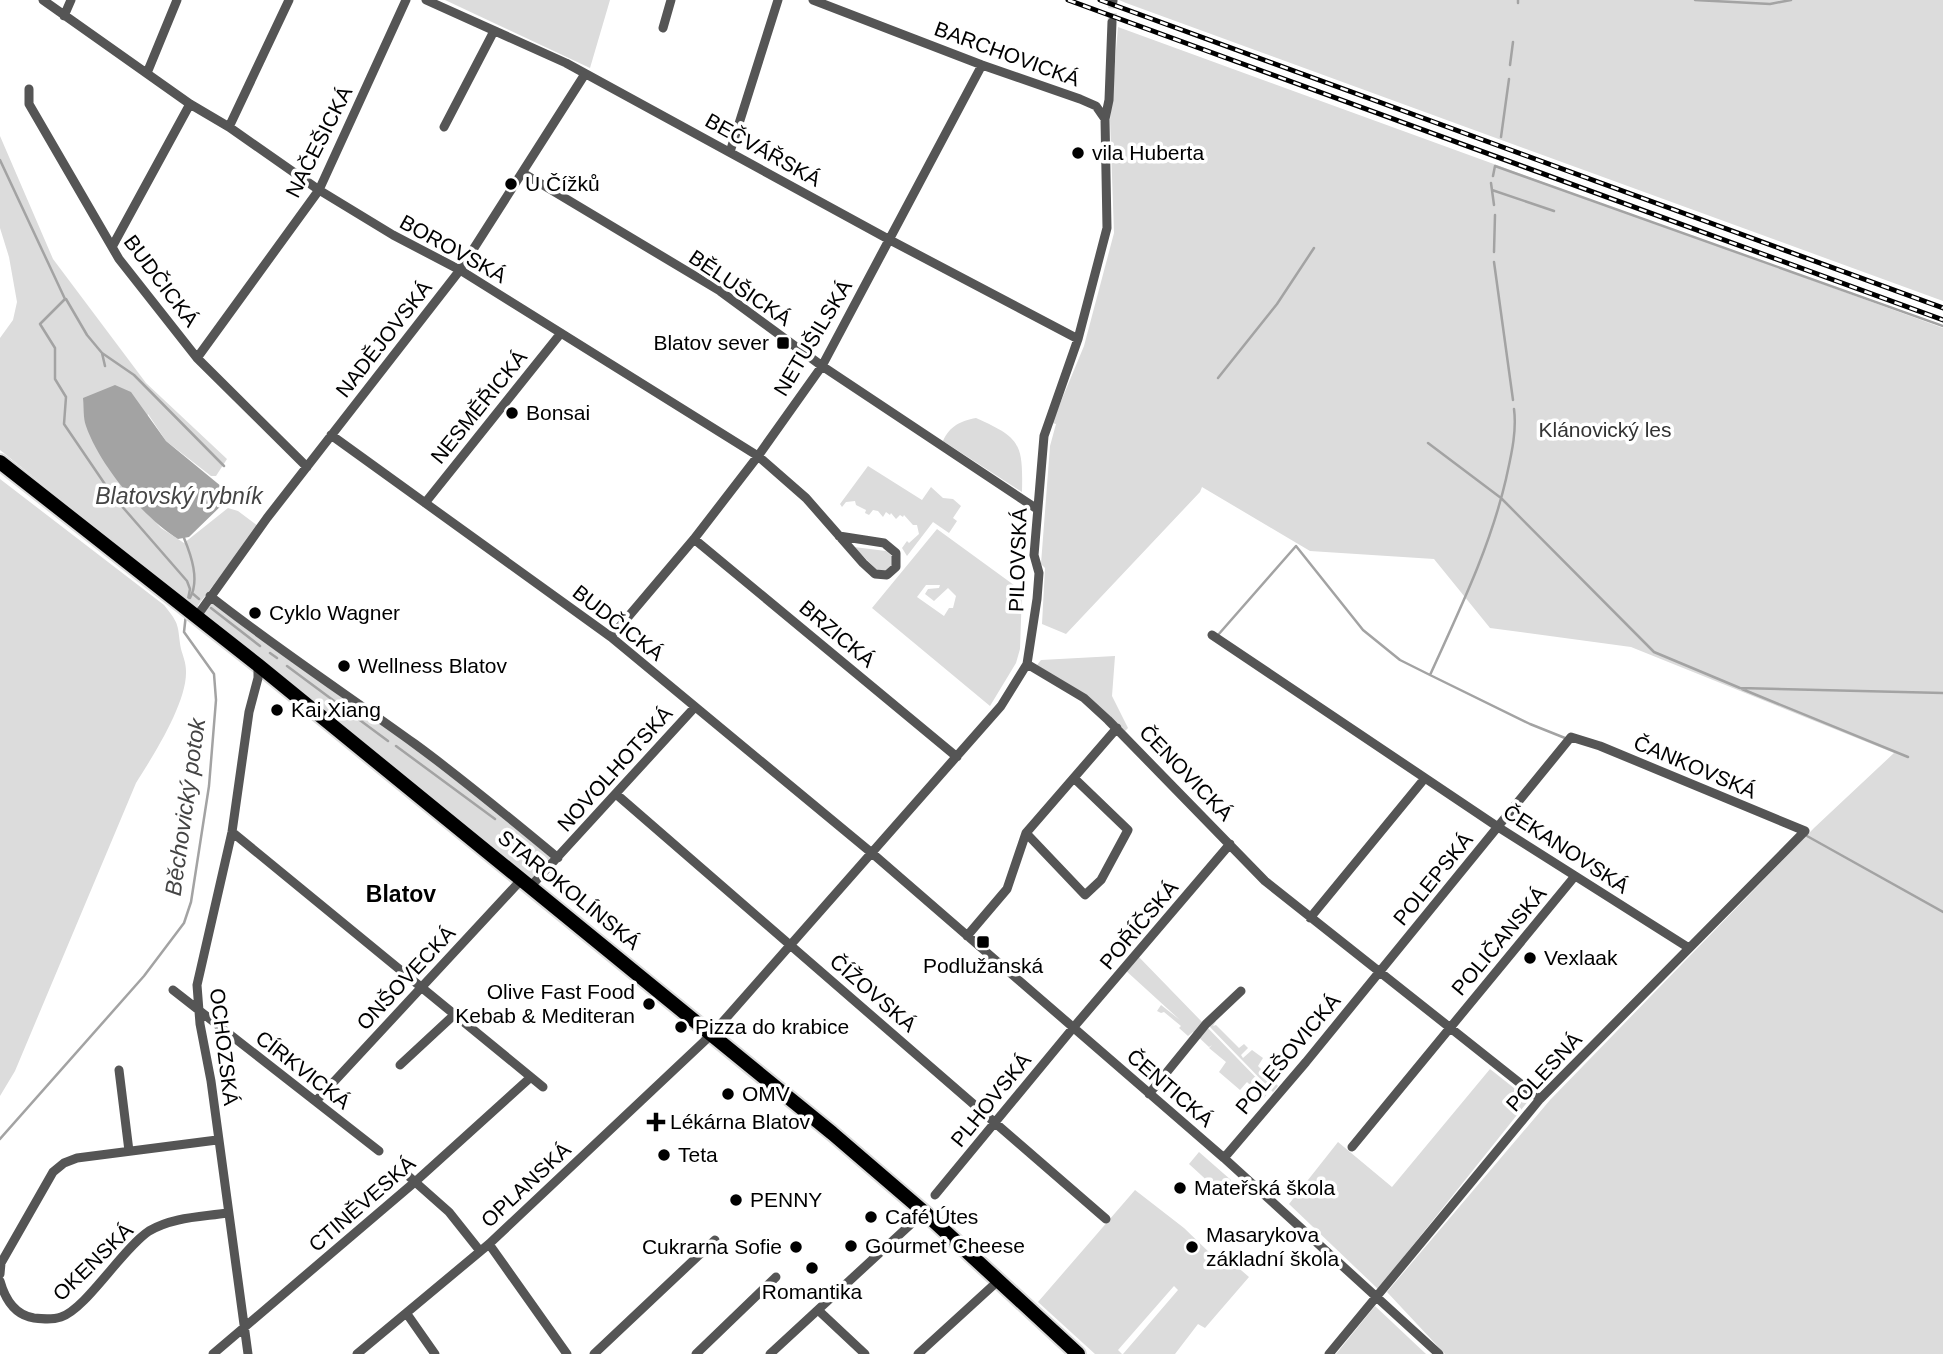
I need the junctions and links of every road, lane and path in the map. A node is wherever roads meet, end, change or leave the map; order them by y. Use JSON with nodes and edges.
{"nodes":[{"id":1,"x":43,"y":0,"type":"edge"},
{"id":2,"x":71,"y":0,"type":"edge"},
{"id":3,"x":177,"y":0,"type":"edge"},
{"id":4,"x":289,"y":0,"type":"edge"},
{"id":5,"x":406,"y":0,"type":"edge"},
{"id":6,"x":426,"y":0,"type":"edge"},
{"id":7,"x":671,"y":0,"type":"edge"},
{"id":8,"x":778,"y":0,"type":"edge"},
{"id":9,"x":813,"y":0,"type":"edge"},
{"id":10,"x":64,"y":16,"type":"junction"},
{"id":11,"x":1112,"y":22,"type":"tunnel mouth"},
{"id":12,"x":663,"y":28,"type":"dead end"},
{"id":13,"x":494,"y":31,"type":"junction"},
{"id":14,"x":982,"y":65,"type":"junction"},
{"id":15,"x":147,"y":73,"type":"junction"},
{"id":16,"x":585,"y":74,"type":"junction"},
{"id":17,"x":29,"y":89,"type":"dead end"},
{"id":18,"x":190,"y":104,"type":"junction"},
{"id":19,"x":1105,"y":119,"type":"junction"},
{"id":20,"x":229,"y":127,"type":"junction"},
{"id":21,"x":444,"y":127,"type":"dead end"},
{"id":22,"x":730,"y":152,"type":"junction"},
{"id":23,"x":523,"y":173,"type":"junction"},
{"id":24,"x":319,"y":190,"type":"junction"},
{"id":25,"x":890,"y":240,"type":"junction"},
{"id":26,"x":112,"y":247,"type":"junction"},
{"id":27,"x":460,"y":270,"type":"junction"},
{"id":28,"x":561,"y":333,"type":"junction"},
{"id":29,"x":1078,"y":339,"type":"junction"},
{"id":30,"x":197,"y":358,"type":"junction"},
{"id":31,"x":822,"y":366,"type":"junction"},
{"id":32,"x":331,"y":435,"type":"junction"},
{"id":33,"x":758,"y":456,"type":"junction"},
{"id":34,"x":0,"y":462,"type":"edge"},
{"id":35,"x":306,"y":467,"type":"junction"},
{"id":36,"x":425,"y":503,"type":"junction"},
{"id":37,"x":1037,"y":509,"type":"junction"},
{"id":38,"x":839,"y":536,"type":"junction"},
{"id":39,"x":694,"y":539,"type":"junction"},
{"id":40,"x":210,"y":596,"type":"junction"},
{"id":41,"x":197,"y":616,"type":"junction"},
{"id":42,"x":1212,"y":635,"type":"dead end"},
{"id":43,"x":611,"y":637,"type":"junction"},
{"id":44,"x":1027,"y":664,"type":"junction"},
{"id":45,"x":258,"y":665,"type":"junction"},
{"id":46,"x":695,"y":707,"type":"junction"},
{"id":47,"x":1117,"y":728,"type":"junction"},
{"id":48,"x":1569,"y":740,"type":"joint"},
{"id":49,"x":957,"y":757,"type":"junction"},
{"id":50,"x":1425,"y":778,"type":"junction"},
{"id":51,"x":1075,"y":779,"type":"junction"},
{"id":52,"x":616,"y":793,"type":"junction"},
{"id":53,"x":1498,"y":827,"type":"junction"},
{"id":54,"x":1805,"y":831,"type":"joint"},
{"id":55,"x":232,"y":832,"type":"junction"},
{"id":56,"x":1027,"y":833,"type":"junction"},
{"id":57,"x":1230,"y":844,"type":"junction"},
{"id":58,"x":873,"y":854,"type":"junction"},
{"id":59,"x":558,"y":858,"type":"junction"},
{"id":60,"x":1576,"y":876,"type":"junction"},
{"id":61,"x":527,"y":882,"type":"junction"},
{"id":62,"x":1310,"y":918,"type":"junction"},
{"id":63,"x":967,"y":936,"type":"junction"},
{"id":64,"x":789,"y":944,"type":"junction"},
{"id":65,"x":1689,"y":948,"type":"junction"},
{"id":66,"x":1379,"y":973,"type":"junction"},
{"id":67,"x":421,"y":989,"type":"junction"},
{"id":68,"x":173,"y":990,"type":"dead end"},
{"id":69,"x":1241,"y":991,"type":"dead end"},
{"id":70,"x":199,"y":1010,"type":"junction"},
{"id":71,"x":454,"y":1015,"type":"junction"},
{"id":72,"x":1449,"y":1027,"type":"junction"},
{"id":73,"x":1073,"y":1028,"type":"junction"},
{"id":74,"x":712,"y":1034,"type":"junction"},
{"id":75,"x":400,"y":1065,"type":"dead end"},
{"id":76,"x":119,"y":1070,"type":"dead end"},
{"id":77,"x":531,"y":1077,"type":"junction"},
{"id":78,"x":543,"y":1087,"type":"dead end"},
{"id":79,"x":1149,"y":1094,"type":"junction"},
{"id":80,"x":1541,"y":1099,"type":"junction"},
{"id":81,"x":316,"y":1101,"type":"junction"},
{"id":82,"x":995,"y":1122,"type":"junction"},
{"id":83,"x":217,"y":1140,"type":"junction"},
{"id":84,"x":1352,"y":1147,"type":"dead end"},
{"id":85,"x":129,"y":1151,"type":"junction"},
{"id":86,"x":379,"y":1152,"type":"dead end"},
{"id":87,"x":1224,"y":1158,"type":"junction"},
{"id":88,"x":405,"y":1173,"type":"dead end"},
{"id":89,"x":416,"y":1181,"type":"junction"},
{"id":90,"x":936,"y":1195,"type":"dead end"},
{"id":91,"x":924,"y":1212,"type":"junction"},
{"id":92,"x":228,"y":1213,"type":"junction"},
{"id":93,"x":1106,"y":1219,"type":"dead end"},
{"id":94,"x":715,"y":1240,"type":"dead end"},
{"id":95,"x":489,"y":1244,"type":"junction"},
{"id":96,"x":480,"y":1251,"type":"junction"},
{"id":97,"x":0,"y":1274,"type":"edge"},
{"id":98,"x":776,"y":1277,"type":"dead end"},
{"id":99,"x":0,"y":1281,"type":"edge"},
{"id":100,"x":998,"y":1281,"type":"junction"},
{"id":101,"x":1378,"y":1297,"type":"junction"},
{"id":102,"x":818,"y":1310,"type":"junction"},
{"id":103,"x":407,"y":1314,"type":"junction"},
{"id":104,"x":244,"y":1328,"type":"junction"},
{"id":105,"x":1070,"y":1351,"type":"edge"},
{"id":106,"x":213,"y":1354,"type":"edge"},
{"id":107,"x":248,"y":1354,"type":"edge"},
{"id":108,"x":357,"y":1354,"type":"edge"},
{"id":109,"x":435,"y":1354,"type":"edge"},
{"id":110,"x":567,"y":1354,"type":"edge"},
{"id":111,"x":594,"y":1354,"type":"edge"},
{"id":112,"x":696,"y":1354,"type":"edge"},
{"id":113,"x":771,"y":1354,"type":"edge"},
{"id":114,"x":865,"y":1354,"type":"edge"},
{"id":115,"x":918,"y":1354,"type":"edge"},
{"id":116,"x":1329,"y":1354,"type":"edge"},
{"id":117,"x":1439,"y":1354,"type":"edge"}],
"edges":[{"from":1,"to":10,"type":"street","name":"BOROVSKÁ"},
{"from":2,"to":10,"type":"street"},
{"from":3,"to":15,"type":"street"},
{"from":4,"to":20,"type":"street"},
{"from":5,"to":24,"type":"street","name":"NAČEŠICKÁ"},
{"from":6,"to":13,"type":"street","name":"BEČVÁŘSKÁ"},
{"from":7,"to":12,"type":"street"},
{"from":8,"to":22,"type":"street"},
{"from":9,"to":14,"type":"street","name":"BARCHOVICKÁ"},
{"from":10,"to":15,"type":"street","name":"BOROVSKÁ"},
{"from":11,"to":19,"type":"street","name":"PILOVSKÁ"},
{"from":13,"to":16,"type":"street","name":"BEČVÁŘSKÁ"},
{"from":13,"to":21,"type":"street"},
{"from":14,"to":19,"type":"street","name":"BARCHOVICKÁ"},
{"from":14,"to":25,"type":"street","name":"NETUŠILSKÁ"},
{"from":15,"to":18,"type":"street","name":"BOROVSKÁ"},
{"from":16,"to":22,"type":"street","name":"BEČVÁŘSKÁ"},
{"from":16,"to":23,"type":"street","name":"NADĚJOVSKÁ"},
{"from":17,"to":26,"type":"street","name":"BUDČICKÁ"},
{"from":18,"to":20,"type":"street","name":"BOROVSKÁ"},
{"from":18,"to":26,"type":"street"},
{"from":19,"to":29,"type":"street","name":"PILOVSKÁ"},
{"from":20,"to":24,"type":"street","name":"BOROVSKÁ"},
{"from":22,"to":25,"type":"street","name":"BEČVÁŘSKÁ"},
{"from":23,"to":27,"type":"street","name":"NADĚJOVSKÁ"},
{"from":23,"to":31,"type":"street","name":"BĚLUŠICKÁ"},
{"from":24,"to":27,"type":"street","name":"BOROVSKÁ"},
{"from":24,"to":30,"type":"street","name":"NAČEŠICKÁ"},
{"from":25,"to":29,"type":"street","name":"BEČVÁŘSKÁ"},
{"from":25,"to":31,"type":"street","name":"NETUŠILSKÁ"},
{"from":26,"to":30,"type":"street","name":"BUDČICKÁ"},
{"from":27,"to":28,"type":"street","name":"BOROVSKÁ"},
{"from":27,"to":32,"type":"street","name":"NADĚJOVSKÁ"},
{"from":28,"to":33,"type":"street","name":"BOROVSKÁ"},
{"from":28,"to":36,"type":"street","name":"NESMĚŘICKÁ"},
{"from":29,"to":37,"type":"street","name":"PILOVSKÁ"},
{"from":30,"to":35,"type":"street","name":"BUDČICKÁ"},
{"from":31,"to":33,"type":"street","name":"NETUŠILSKÁ"},
{"from":31,"to":37,"type":"street","name":"BĚLUŠICKÁ"},
{"from":32,"to":35,"type":"street","name":"NADĚJOVSKÁ"},
{"from":32,"to":36,"type":"street","name":"BUDČICKÁ"},
{"from":33,"to":38,"type":"street","name":"BOROVSKÁ"},
{"from":33,"to":39,"type":"street","name":"NETUŠILSKÁ"},
{"from":34,"to":41,"type":"main road","name":"STAROKOLÍNSKÁ"},
{"from":35,"to":40,"type":"street","name":"NADĚJOVSKÁ"},
{"from":36,"to":43,"type":"street","name":"BUDČICKÁ"},
{"from":37,"to":44,"type":"street","name":"PILOVSKÁ"},
{"from":38,"to":38,"type":"street","name":"BOROVSKÁ"},
{"from":39,"to":43,"type":"street","name":"NETUŠILSKÁ"},
{"from":39,"to":49,"type":"street","name":"BRZICKÁ"},
{"from":40,"to":41,"type":"street","name":"NADĚJOVSKÁ"},
{"from":40,"to":59,"type":"street","name":"STAROKOLÍNSKÁ"},
{"from":41,"to":45,"type":"main road","name":"STAROKOLÍNSKÁ"},
{"from":42,"to":50,"type":"street","name":"ČEKANOVSKÁ"},
{"from":43,"to":46,"type":"street","name":"BUDČICKÁ"},
{"from":44,"to":47,"type":"street","name":"ČENOVICKÁ"},
{"from":44,"to":49,"type":"street","name":"PILOVSKÁ"},
{"from":45,"to":55,"type":"street","name":"OCHOZSKÁ"},
{"from":45,"to":61,"type":"main road","name":"STAROKOLÍNSKÁ"},
{"from":46,"to":52,"type":"street","name":"NOVOLHOTSKÁ"},
{"from":46,"to":58,"type":"street","name":"BUDČICKÁ"},
{"from":47,"to":51,"type":"street"},
{"from":47,"to":57,"type":"street","name":"ČENOVICKÁ"},
{"from":48,"to":53,"type":"street","name":"POLEPSKÁ"},
{"from":48,"to":54,"type":"street","name":"ČANKOVSKÁ"},
{"from":49,"to":58,"type":"street","name":"PILOVSKÁ"},
{"from":50,"to":53,"type":"street","name":"ČEKANOVSKÁ"},
{"from":50,"to":62,"type":"street"},
{"from":51,"to":56,"type":"street"},
{"from":51,"to":56,"type":"street"},
{"from":52,"to":59,"type":"street","name":"NOVOLHOTSKÁ"},
{"from":52,"to":64,"type":"street","name":"ČÍŽOVSKÁ"},
{"from":53,"to":60,"type":"street","name":"ČEKANOVSKÁ"},
{"from":53,"to":66,"type":"street","name":"POLEPSKÁ"},
{"from":54,"to":65,"type":"street","name":"POLESNÁ"},
{"from":55,"to":67,"type":"street"},
{"from":55,"to":70,"type":"street","name":"OCHOZSKÁ"},
{"from":56,"to":63,"type":"street"},
{"from":57,"to":62,"type":"street","name":"ČENOVICKÁ"},
{"from":57,"to":73,"type":"street","name":"POŘÍČSKÁ"},
{"from":58,"to":63,"type":"street","name":"ČENTICKÁ"},
{"from":58,"to":64,"type":"street","name":"PILOVSKÁ"},
{"from":59,"to":61,"type":"street","name":"NOVOLHOTSKÁ"},
{"from":60,"to":65,"type":"street","name":"ČEKANOVSKÁ"},
{"from":60,"to":72,"type":"street","name":"POLIČANSKÁ"},
{"from":61,"to":67,"type":"street","name":"ONŠOVECKÁ"},
{"from":61,"to":74,"type":"main road","name":"STAROKOLÍNSKÁ"},
{"from":62,"to":66,"type":"street","name":"ČENOVICKÁ"},
{"from":63,"to":73,"type":"street","name":"ČENTICKÁ"},
{"from":64,"to":74,"type":"street","name":"PILOVSKÁ"},
{"from":64,"to":82,"type":"street","name":"ČÍŽOVSKÁ"},
{"from":65,"to":80,"type":"street","name":"POLESNÁ"},
{"from":66,"to":72,"type":"street","name":"ČENOVICKÁ"},
{"from":66,"to":87,"type":"street","name":"POLEŠOVICKÁ"},
{"from":67,"to":71,"type":"street"},
{"from":67,"to":81,"type":"street","name":"ONŠOVECKÁ"},
{"from":68,"to":70,"type":"street","name":"CÍRKVICKÁ"},
{"from":69,"to":79,"type":"street"},
{"from":70,"to":81,"type":"street","name":"CÍRKVICKÁ"},
{"from":70,"to":83,"type":"street","name":"OCHOZSKÁ"},
{"from":71,"to":75,"type":"street"},
{"from":71,"to":77,"type":"street"},
{"from":72,"to":80,"type":"street","name":"ČENOVICKÁ"},
{"from":72,"to":84,"type":"street","name":"POLIČANSKÁ"},
{"from":73,"to":79,"type":"street","name":"ČENTICKÁ"},
{"from":73,"to":82,"type":"street","name":"PLHOVSKÁ"},
{"from":74,"to":91,"type":"main road","name":"STAROKOLÍNSKÁ"},
{"from":74,"to":95,"type":"street","name":"OPLANSKÁ"},
{"from":76,"to":85,"type":"street"},
{"from":77,"to":78,"type":"street"},
{"from":77,"to":89,"type":"street","name":"CTINĚVESKÁ"},
{"from":79,"to":87,"type":"street","name":"ČENTICKÁ"},
{"from":80,"to":101,"type":"street","name":"POLESNÁ"},
{"from":81,"to":86,"type":"street","name":"CÍRKVICKÁ"},
{"from":82,"to":90,"type":"street","name":"PLHOVSKÁ"},
{"from":82,"to":93,"type":"street","name":"ČÍŽOVSKÁ"},
{"from":83,"to":85,"type":"street"},
{"from":83,"to":92,"type":"street","name":"OCHOZSKÁ"},
{"from":85,"to":97,"type":"street"},
{"from":87,"to":101,"type":"street","name":"ČENTICKÁ"},
{"from":88,"to":89,"type":"street"},
{"from":89,"to":96,"type":"street"},
{"from":89,"to":104,"type":"street","name":"CTINĚVESKÁ"},
{"from":91,"to":100,"type":"main road","name":"STAROKOLÍNSKÁ"},
{"from":91,"to":102,"type":"street"},
{"from":92,"to":99,"type":"street","name":"OKENSKÁ"},
{"from":92,"to":104,"type":"street","name":"OCHOZSKÁ"},
{"from":94,"to":111,"type":"street"},
{"from":95,"to":96,"type":"street","name":"OPLANSKÁ"},
{"from":95,"to":110,"type":"street"},
{"from":96,"to":103,"type":"street","name":"OPLANSKÁ"},
{"from":98,"to":112,"type":"street"},
{"from":100,"to":105,"type":"main road","name":"STAROKOLÍNSKÁ"},
{"from":100,"to":115,"type":"street"},
{"from":101,"to":116,"type":"street","name":"POLESNÁ"},
{"from":101,"to":117,"type":"street","name":"ČENTICKÁ"},
{"from":102,"to":113,"type":"street"},
{"from":102,"to":114,"type":"street"},
{"from":103,"to":108,"type":"street","name":"OPLANSKÁ"},
{"from":103,"to":109,"type":"street"},
{"from":104,"to":106,"type":"street","name":"CTINĚVESKÁ"},
{"from":104,"to":107,"type":"street","name":"OCHOZSKÁ"}]}
